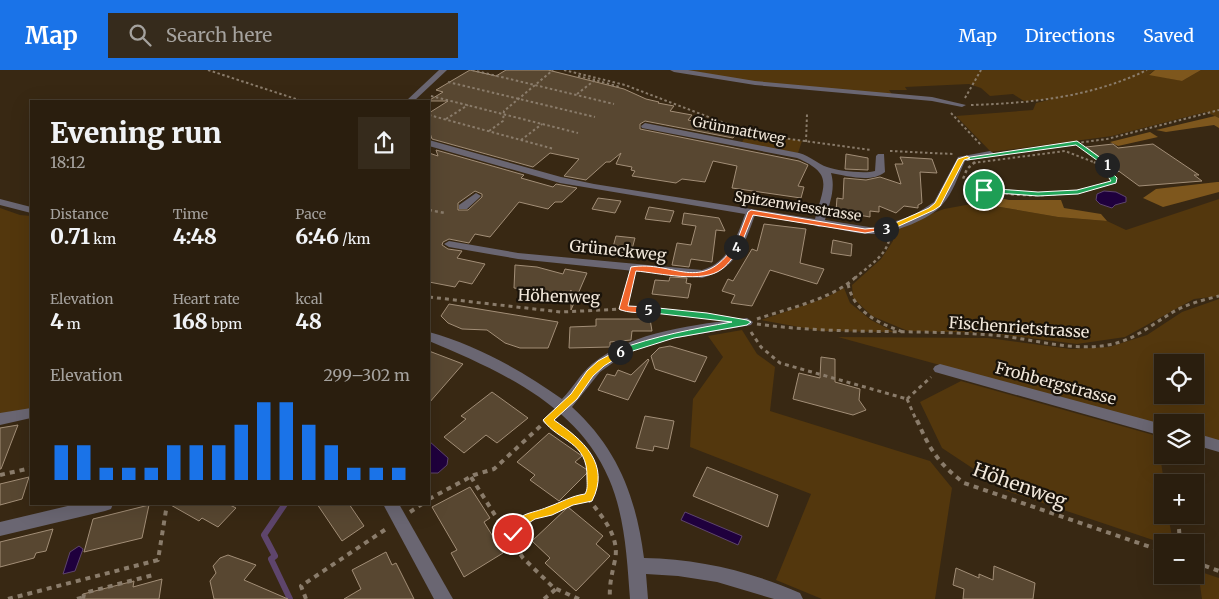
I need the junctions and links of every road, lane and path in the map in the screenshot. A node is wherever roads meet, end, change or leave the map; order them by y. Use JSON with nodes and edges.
{"nodes":[{"id":1,"x":208,"y":70,"type":"edge"},
{"id":2,"x":443,"y":70,"type":"edge"},
{"id":3,"x":472,"y":70,"type":"edge"},
{"id":4,"x":496,"y":70,"type":"edge"},
{"id":5,"x":551,"y":70,"type":"edge"},
{"id":6,"x":564,"y":70,"type":"edge"},
{"id":7,"x":674,"y":70,"type":"edge"},
{"id":8,"x":980,"y":70,"type":"edge"},
{"id":9,"x":1148,"y":70,"type":"edge"},
{"id":10,"x":490,"y":74,"type":"junction"},
{"id":11,"x":578,"y":76,"type":"dead end"},
{"id":12,"x":595,"y":80,"type":"junction"},
{"id":13,"x":448,"y":82,"type":"dead end"},
{"id":14,"x":534,"y":85,"type":"junction"},
{"id":15,"x":620,"y":87,"type":"dead end"},
{"id":16,"x":426,"y":94,"type":"dead end"},
{"id":17,"x":576,"y":95,"type":"junction"},
{"id":18,"x":519,"y":98,"type":"junction"},
{"id":19,"x":300,"y":100,"type":"edge"},
{"id":20,"x":411,"y":100,"type":"edge"},
{"id":21,"x":939,"y":100,"type":"junction"},
{"id":22,"x":614,"y":104,"type":"dead end"},
{"id":23,"x":468,"y":105,"type":"junction"},
{"id":24,"x":962,"y":105,"type":"junction"},
{"id":25,"x":1219,"y":110,"type":"edge"},
{"id":26,"x":503,"y":114,"type":"junction"},
{"id":27,"x":807,"y":114,"type":"dead end"},
{"id":28,"x":430,"y":115,"type":"edge"},
{"id":29,"x":595,"y":117,"type":"dead end"},
{"id":30,"x":446,"y":120,"type":"junction"},
{"id":31,"x":542,"y":124,"type":"junction"},
{"id":32,"x":645,"y":126,"type":"dead end"},
{"id":33,"x":489,"y":131,"type":"junction"},
{"id":34,"x":578,"y":133,"type":"dead end"},
{"id":35,"x":521,"y":140,"type":"junction"},
{"id":36,"x":806,"y":142,"type":"junction"},
{"id":37,"x":430,"y":143,"type":"edge"},
{"id":38,"x":1077,"y":143,"type":"junction"},
{"id":39,"x":554,"y":149,"type":"dead end"},
{"id":40,"x":883,"y":153,"type":"junction"},
{"id":41,"x":956,"y":154,"type":"dead end"},
{"id":42,"x":990,"y":154,"type":"junction"},
{"id":43,"x":825,"y":170,"type":"junction"},
{"id":44,"x":1108,"y":172,"type":"junction"},
{"id":45,"x":476,"y":196,"type":"dead end"},
{"id":46,"x":0,"y":202,"type":"edge"},
{"id":47,"x":463,"y":207,"type":"dead end"},
{"id":48,"x":30,"y":210,"type":"edge"},
{"id":49,"x":430,"y":210,"type":"edge"},
{"id":50,"x":751,"y":212,"type":"junction"},
{"id":51,"x":444,"y":213,"type":"dead end"},
{"id":52,"x":820,"y":224,"type":"junction"},
{"id":53,"x":889,"y":239,"type":"dead end"},
{"id":54,"x":449,"y":244,"type":"dead end"},
{"id":55,"x":633,"y":268,"type":"junction"},
{"id":56,"x":848,"y":284,"type":"junction"},
{"id":57,"x":1219,"y":296,"type":"edge"},
{"id":58,"x":430,"y":297,"type":"edge"},
{"id":59,"x":623,"y":309,"type":"junction"},
{"id":60,"x":707,"y":315,"type":"dead end"},
{"id":61,"x":747,"y":322,"type":"junction"},
{"id":62,"x":909,"y":334,"type":"junction"},
{"id":63,"x":430,"y":336,"type":"edge"},
{"id":64,"x":940,"y":369,"type":"joint"},
{"id":65,"x":907,"y":399,"type":"junction"},
{"id":66,"x":563,"y":406,"type":"junction"},
{"id":67,"x":30,"y":413,"type":"edge"},
{"id":68,"x":0,"y":419,"type":"edge"},
{"id":69,"x":548,"y":420,"type":"junction"},
{"id":70,"x":1154,"y":428,"type":"edge"},
{"id":71,"x":572,"y":437,"type":"dead end"},
{"id":72,"x":1204,"y":442,"type":"edge"},
{"id":73,"x":1219,"y":446,"type":"edge"},
{"id":74,"x":589,"y":460,"type":"dead end"},
{"id":75,"x":30,"y":468,"type":"edge"},
{"id":76,"x":0,"y":475,"type":"edge"},
{"id":77,"x":471,"y":477,"type":"junction"},
{"id":78,"x":430,"y":498,"type":"edge"},
{"id":79,"x":588,"y":498,"type":"junction"},
{"id":80,"x":101,"y":505,"type":"edge"},
{"id":81,"x":168,"y":505,"type":"edge"},
{"id":82,"x":393,"y":505,"type":"edge"},
{"id":83,"x":394,"y":524,"type":"dead end"},
{"id":84,"x":1179,"y":529,"type":"dead end"},
{"id":85,"x":0,"y":530,"type":"edge"},
{"id":86,"x":1179,"y":534,"type":"edge"},
{"id":87,"x":510,"y":539,"type":"junction"},
{"id":88,"x":1154,"y":548,"type":"edge"},
{"id":89,"x":1204,"y":565,"type":"edge"},
{"id":90,"x":637,"y":566,"type":"junction"},
{"id":91,"x":1219,"y":571,"type":"edge"},
{"id":92,"x":153,"y":575,"type":"dead end"},
{"id":93,"x":556,"y":589,"type":"junction"},
{"id":94,"x":83,"y":598,"type":"edge"},
{"id":95,"x":8,"y":599,"type":"edge"},
{"id":96,"x":77,"y":599,"type":"edge"},
{"id":97,"x":306,"y":599,"type":"edge"},
{"id":98,"x":444,"y":599,"type":"edge"},
{"id":99,"x":544,"y":599,"type":"edge"},
{"id":100,"x":578,"y":599,"type":"edge"},
{"id":101,"x":610,"y":599,"type":"edge"},
{"id":102,"x":639,"y":599,"type":"edge"},
{"id":103,"x":794,"y":599,"type":"edge"}],
"edges":[{"from":1,"to":19,"type":"path"},
{"from":2,"to":20,"type":"street"},
{"from":3,"to":10,"type":"path"},
{"from":4,"to":10,"type":"path"},
{"from":5,"to":14,"type":"path"},
{"from":6,"to":36,"type":"path"},
{"from":7,"to":21,"type":"street"},
{"from":8,"to":24,"type":"path"},
{"from":9,"to":24,"type":"path"},
{"from":10,"to":14,"type":"path"},
{"from":11,"to":12,"type":"path"},
{"from":12,"to":15,"type":"path"},
{"from":12,"to":17,"type":"path"},
{"from":13,"to":18,"type":"path"},
{"from":14,"to":17,"type":"path"},
{"from":14,"to":18,"type":"path"},
{"from":16,"to":23,"type":"path"},
{"from":17,"to":22,"type":"path"},
{"from":18,"to":26,"type":"path"},
{"from":18,"to":29,"type":"path"},
{"from":21,"to":24,"type":"street"},
{"from":21,"to":42,"type":"path"},
{"from":23,"to":26,"type":"path"},
{"from":23,"to":30,"type":"path"},
{"from":25,"to":38,"type":"path"},
{"from":26,"to":31,"type":"path"},
{"from":26,"to":33,"type":"path"},
{"from":27,"to":36,"type":"path"},
{"from":28,"to":30,"type":"path"},
{"from":30,"to":33,"type":"path"},
{"from":31,"to":34,"type":"path"},
{"from":31,"to":35,"type":"path"},
{"from":32,"to":43,"type":"street","name":"Grünmattweg"},
{"from":33,"to":35,"type":"path"},
{"from":35,"to":39,"type":"path"},
{"from":36,"to":40,"type":"path"},
{"from":37,"to":50,"type":"street","name":"Spitzenwiesstrasse"},
{"from":38,"to":42,"type":"path"},
{"from":38,"to":44,"type":"path"},
{"from":40,"to":41,"type":"path"},
{"from":40,"to":43,"type":"street","name":"Grünmattweg"},
{"from":42,"to":52,"type":"street","name":"Spitzenwiesstrasse"},
{"from":43,"to":52,"type":"street"},
{"from":44,"to":44,"type":"path"},
{"from":45,"to":47,"type":"street"},
{"from":46,"to":48,"type":"street"},
{"from":49,"to":51,"type":"path"},
{"from":50,"to":52,"type":"street","name":"Spitzenwiesstrasse"},
{"from":50,"to":55,"type":"street","name":"Grüneckweg"},
{"from":53,"to":56,"type":"path"},
{"from":54,"to":55,"type":"street","name":"Grüneckweg"},
{"from":55,"to":59,"type":"path"},
{"from":56,"to":61,"type":"path"},
{"from":56,"to":62,"type":"path"},
{"from":57,"to":62,"type":"path","name":"Fischenrietstrasse"},
{"from":58,"to":59,"type":"path","name":"Höhenweg"},
{"from":59,"to":60,"type":"path","name":"Höhenweg"},
{"from":61,"to":62,"type":"path","name":"Fischenrietstrasse"},
{"from":61,"to":65,"type":"path"},
{"from":61,"to":66,"type":"street"},
{"from":63,"to":66,"type":"street"},
{"from":64,"to":65,"type":"path"},
{"from":64,"to":70,"type":"street","name":"Frohbergstrasse"},
{"from":65,"to":88,"type":"path","name":"Höhenweg"},
{"from":66,"to":69,"type":"path"},
{"from":66,"to":90,"type":"street"},
{"from":67,"to":68,"type":"street"},
{"from":69,"to":71,"type":"path"},
{"from":69,"to":77,"type":"path"},
{"from":72,"to":73,"type":"street"},
{"from":74,"to":79,"type":"path"},
{"from":75,"to":76,"type":"path"},
{"from":77,"to":78,"type":"path"},
{"from":77,"to":87,"type":"path"},
{"from":79,"to":87,"type":"path"},
{"from":79,"to":101,"type":"path"},
{"from":80,"to":85,"type":"street"},
{"from":81,"to":95,"type":"path"},
{"from":82,"to":98,"type":"street"},
{"from":83,"to":97,"type":"path"},
{"from":84,"to":86,"type":"path"},
{"from":87,"to":93,"type":"path"},
{"from":89,"to":91,"type":"path"},
{"from":90,"to":102,"type":"street"},
{"from":90,"to":103,"type":"street"},
{"from":92,"to":94,"type":"path"},
{"from":93,"to":99,"type":"path"},
{"from":93,"to":100,"type":"path"},
{"from":94,"to":96,"type":"path"}]}
